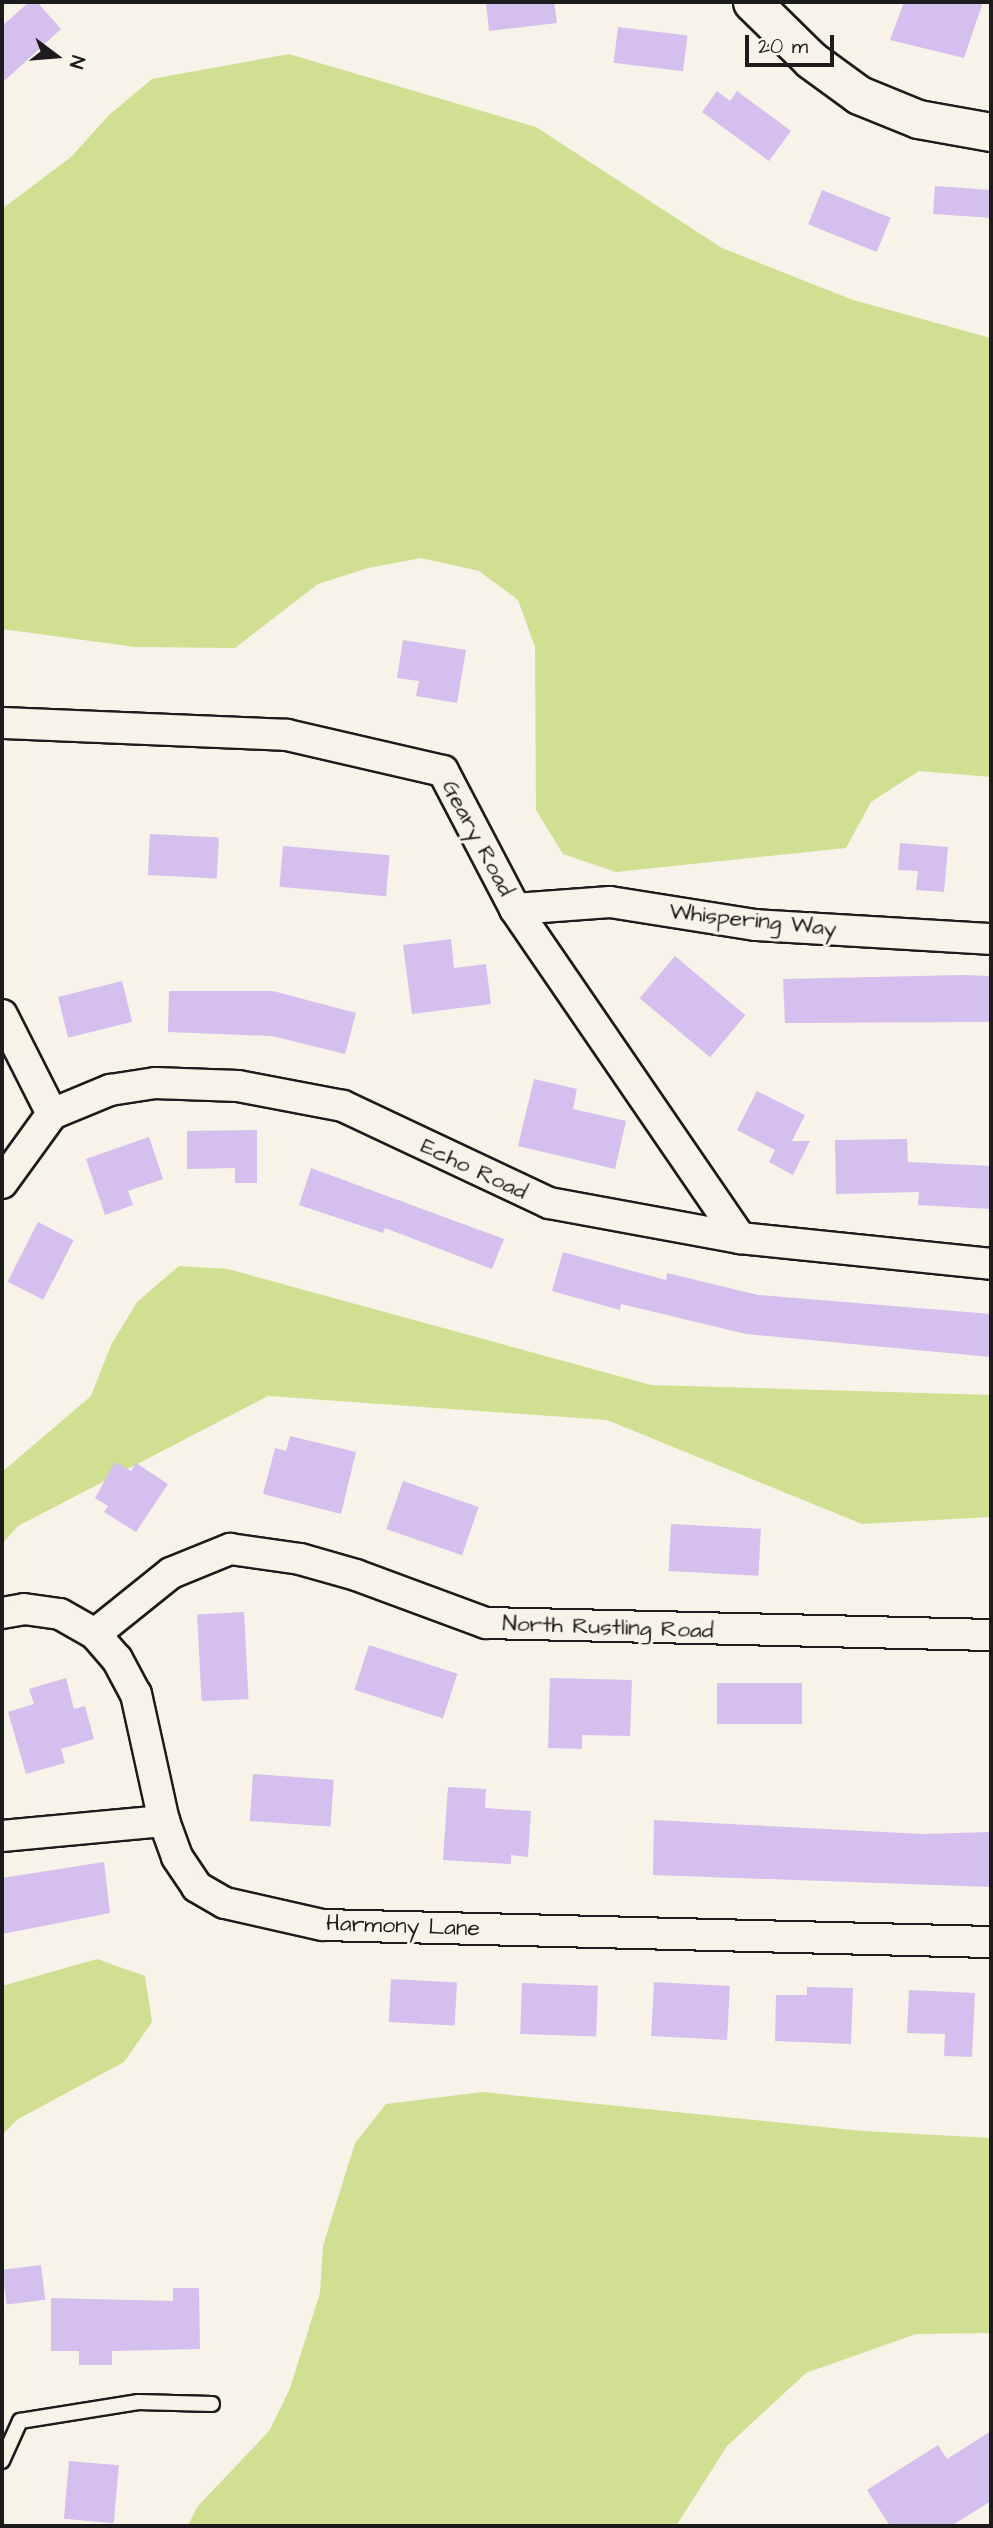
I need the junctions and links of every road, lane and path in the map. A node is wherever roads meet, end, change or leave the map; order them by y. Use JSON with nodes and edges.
{"nodes":[{"id":1,"x":752,"y":2,"type":"edge"},
{"id":2,"x":991,"y":132,"type":"edge"},
{"id":3,"x":2,"y":723,"type":"edge"},
{"id":4,"x":515,"y":909,"type":"junction"},
{"id":5,"x":991,"y":939,"type":"edge"},
{"id":6,"x":2,"y":1015,"type":"edge"},
{"id":7,"x":52,"y":1114,"type":"junction"},
{"id":8,"x":2,"y":1183,"type":"edge"},
{"id":9,"x":740,"y":1238,"type":"junction"},
{"id":10,"x":991,"y":1264,"type":"edge"},
{"id":11,"x":2,"y":1613,"type":"edge"},
{"id":12,"x":95,"y":1634,"type":"junction"},
{"id":13,"x":991,"y":1635,"type":"edge"},
{"id":14,"x":164,"y":1821,"type":"junction"},
{"id":15,"x":2,"y":1836,"type":"edge"},
{"id":16,"x":991,"y":1941,"type":"edge"},
{"id":17,"x":212,"y":2404,"type":"dead end"},
{"id":18,"x":2,"y":2461,"type":"edge"}],
"edges":[{"from":1,"to":2,"type":"street"},
{"from":3,"to":4,"type":"street","name":"Geary Road"},
{"from":4,"to":5,"type":"street","name":"Whispering Way"},
{"from":4,"to":9,"type":"street","name":"Geary Road"},
{"from":6,"to":7,"type":"street"},
{"from":7,"to":8,"type":"street"},
{"from":7,"to":9,"type":"street","name":"Echo Road"},
{"from":9,"to":10,"type":"street","name":"Echo Road"},
{"from":11,"to":12,"type":"street","name":"Harmony Lane"},
{"from":12,"to":13,"type":"street","name":"North Rustling Road"},
{"from":12,"to":14,"type":"street","name":"Harmony Lane"},
{"from":14,"to":15,"type":"street"},
{"from":14,"to":16,"type":"street","name":"Harmony Lane"},
{"from":17,"to":18,"type":"lane"}]}
